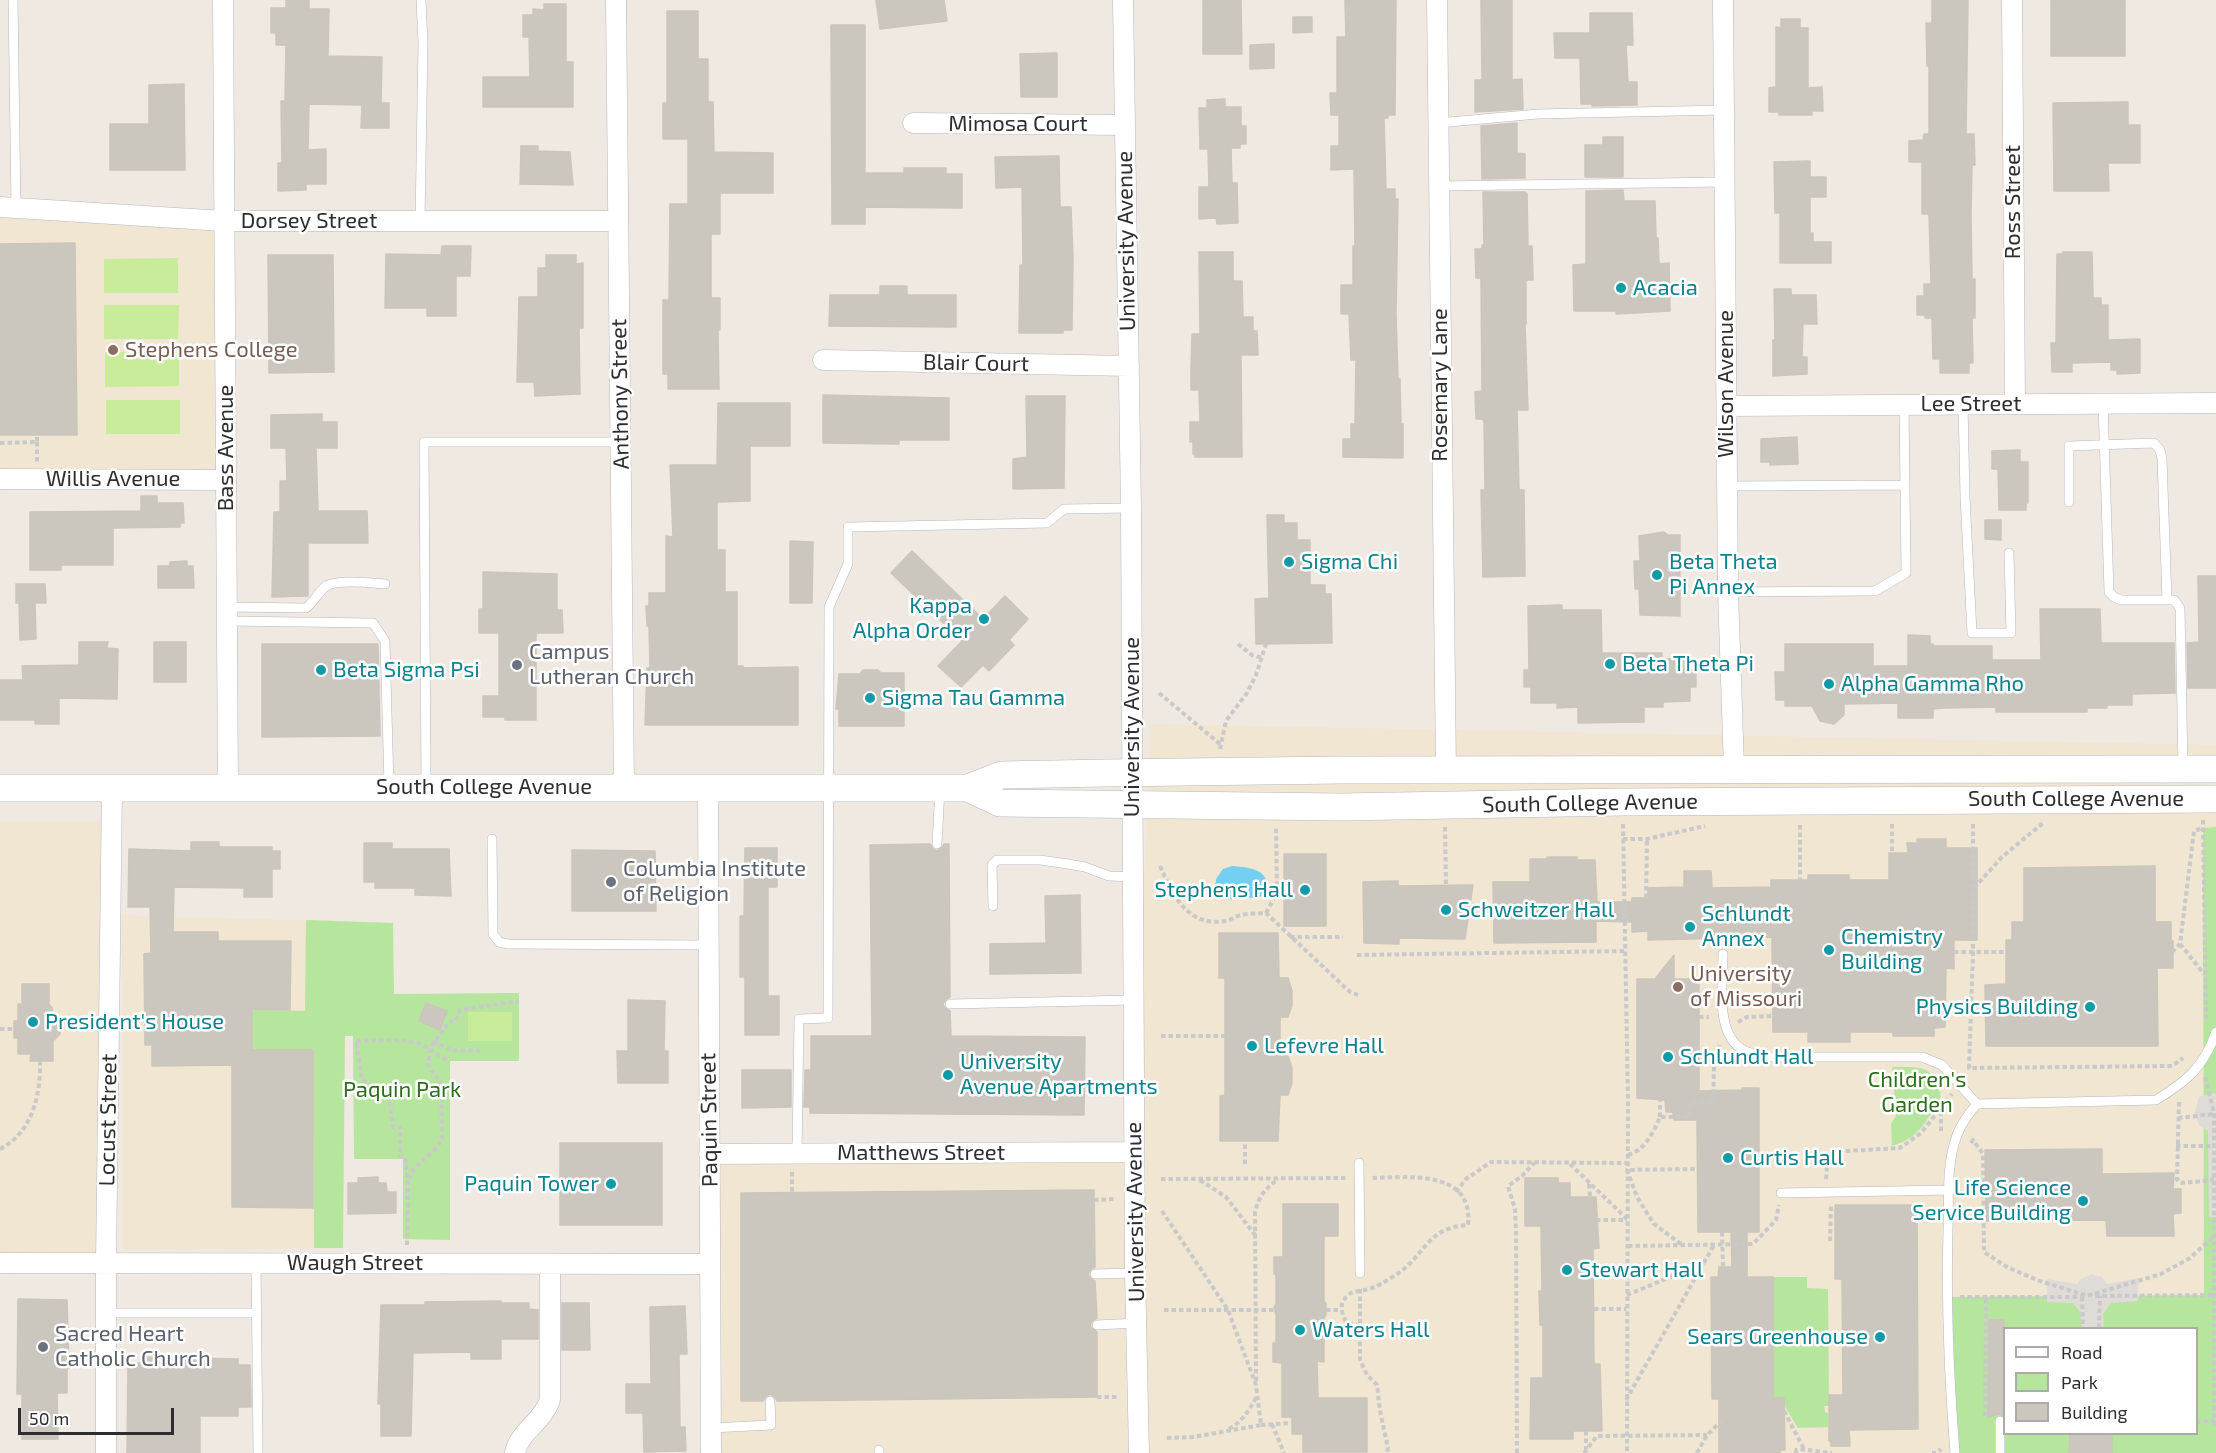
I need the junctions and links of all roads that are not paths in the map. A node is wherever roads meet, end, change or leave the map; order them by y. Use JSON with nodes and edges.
{"nodes":[{"id":1,"x":13,"y":0,"type":"edge"},
{"id":2,"x":223,"y":0,"type":"edge"},
{"id":3,"x":422,"y":0,"type":"edge"},
{"id":4,"x":616,"y":0,"type":"edge"},
{"id":5,"x":1123,"y":0,"type":"edge"},
{"id":6,"x":1437,"y":0,"type":"edge"},
{"id":7,"x":1723,"y":0,"type":"edge"},
{"id":8,"x":2012,"y":0,"type":"edge"},
{"id":9,"x":1724,"y":110,"type":"junction"},
{"id":10,"x":913,"y":123,"type":"dead end"},
{"id":11,"x":1438,"y":123,"type":"junction"},
{"id":12,"x":1124,"y":125,"type":"junction"},
{"id":13,"x":1725,"y":182,"type":"junction"},
{"id":14,"x":1439,"y":186,"type":"junction"},
{"id":15,"x":8,"y":207,"type":"edge"},
{"id":16,"x":224,"y":221,"type":"junction"},
{"id":17,"x":420,"y":221,"type":"junction"},
{"id":18,"x":618,"y":221,"type":"junction"},
{"id":19,"x":823,"y":360,"type":"dead end"},
{"id":20,"x":1129,"y":366,"type":"junction"},
{"id":21,"x":2103,"y":403,"type":"junction"},
{"id":22,"x":2216,"y":403,"type":"edge"},
{"id":23,"x":1904,"y":404,"type":"junction"},
{"id":24,"x":1963,"y":404,"type":"junction"},
{"id":25,"x":2015,"y":404,"type":"junction"},
{"id":26,"x":1727,"y":406,"type":"junction"},
{"id":27,"x":621,"y":442,"type":"junction"},
{"id":28,"x":2104,"y":445,"type":"junction"},
{"id":29,"x":0,"y":479,"type":"edge"},
{"id":30,"x":226,"y":480,"type":"junction"},
{"id":31,"x":1905,"y":484,"type":"junction"},
{"id":32,"x":1727,"y":486,"type":"junction"},
{"id":33,"x":2068,"y":502,"type":"dead end"},
{"id":34,"x":1131,"y":508,"type":"junction"},
{"id":35,"x":2009,"y":553,"type":"dead end"},
{"id":36,"x":385,"y":584,"type":"dead end"},
{"id":37,"x":1728,"y":592,"type":"junction"},
{"id":38,"x":2167,"y":600,"type":"junction"},
{"id":39,"x":226,"y":614,"type":"junction"},
{"id":40,"x":1734,"y":768,"type":"junction"},
{"id":41,"x":2183,"y":769,"type":"junction"},
{"id":42,"x":2216,"y":769,"type":"edge"},
{"id":43,"x":1446,"y":770,"type":"junction"},
{"id":44,"x":1133,"y":773,"type":"junction"},
{"id":45,"x":426,"y":787,"type":"junction"},
{"id":46,"x":624,"y":787,"type":"junction"},
{"id":47,"x":828,"y":787,"type":"junction"},
{"id":48,"x":0,"y":788,"type":"edge"},
{"id":49,"x":112,"y":788,"type":"junction"},
{"id":50,"x":228,"y":788,"type":"junction"},
{"id":51,"x":389,"y":788,"type":"junction"},
{"id":52,"x":708,"y":788,"type":"junction"},
{"id":53,"x":940,"y":788,"type":"junction"},
{"id":54,"x":968,"y":788,"type":"junction"},
{"id":55,"x":2209,"y":805,"type":"edge"},
{"id":56,"x":1132,"y":806,"type":"junction"},
{"id":57,"x":492,"y":839,"type":"dead end"},
{"id":58,"x":938,"y":844,"type":"dead end"},
{"id":59,"x":1133,"y":877,"type":"junction"},
{"id":60,"x":993,"y":906,"type":"dead end"},
{"id":61,"x":708,"y":945,"type":"junction"},
{"id":62,"x":1723,"y":954,"type":"dead end"},
{"id":63,"x":1133,"y":1000,"type":"junction"},
{"id":64,"x":950,"y":1004,"type":"dead end"},
{"id":65,"x":2216,"y":1032,"type":"edge"},
{"id":66,"x":1977,"y":1104,"type":"junction"},
{"id":67,"x":1134,"y":1152,"type":"junction"},
{"id":68,"x":709,"y":1154,"type":"junction"},
{"id":69,"x":794,"y":1161,"type":"junction"},
{"id":70,"x":1359,"y":1163,"type":"dead end"},
{"id":71,"x":1949,"y":1190,"type":"junction"},
{"id":72,"x":1781,"y":1193,"type":"road end"},
{"id":73,"x":0,"y":1263,"type":"edge"},
{"id":74,"x":106,"y":1263,"type":"junction"},
{"id":75,"x":256,"y":1263,"type":"junction"},
{"id":76,"x":550,"y":1264,"type":"junction"},
{"id":77,"x":710,"y":1264,"type":"junction"},
{"id":78,"x":1135,"y":1273,"type":"junction"},
{"id":79,"x":1360,"y":1273,"type":"road end"},
{"id":80,"x":1095,"y":1274,"type":"dead end"},
{"id":81,"x":106,"y":1313,"type":"junction"},
{"id":82,"x":257,"y":1313,"type":"junction"},
{"id":83,"x":1137,"y":1323,"type":"junction"},
{"id":84,"x":1097,"y":1325,"type":"dead end"},
{"id":85,"x":770,"y":1401,"type":"dead end"},
{"id":86,"x":2000,"y":1421,"type":"dead end"},
{"id":87,"x":711,"y":1428,"type":"junction"},
{"id":88,"x":106,"y":1453,"type":"edge"},
{"id":89,"x":258,"y":1453,"type":"edge"},
{"id":90,"x":515,"y":1453,"type":"edge"},
{"id":91,"x":711,"y":1453,"type":"edge"},
{"id":92,"x":1139,"y":1453,"type":"edge"},
{"id":93,"x":1955,"y":1453,"type":"edge"},
{"id":94,"x":2000,"y":1453,"type":"edge"}],
"edges":[{"from":1,"to":15,"type":"lane"},
{"from":2,"to":16,"type":"street","name":"Bass Avenue"},
{"from":3,"to":17,"type":"lane"},
{"from":4,"to":18,"type":"street","name":"Anthony Street"},
{"from":5,"to":12,"type":"street","name":"University Avenue"},
{"from":6,"to":11,"type":"street","name":"Rosemary Lane"},
{"from":7,"to":9,"type":"street","name":"Wilson Avenue"},
{"from":8,"to":25,"type":"street","name":"Ross Street"},
{"from":9,"to":11,"type":"lane"},
{"from":9,"to":13,"type":"street","name":"Wilson Avenue"},
{"from":10,"to":12,"type":"street","name":"Mimosa Court"},
{"from":11,"to":14,"type":"street","name":"Rosemary Lane"},
{"from":12,"to":20,"type":"street","name":"University Avenue"},
{"from":13,"to":14,"type":"lane"},
{"from":13,"to":26,"type":"street","name":"Wilson Avenue"},
{"from":14,"to":43,"type":"street","name":"Rosemary Lane"},
{"from":15,"to":16,"type":"street","name":"Dorsey Street"},
{"from":16,"to":17,"type":"street","name":"Dorsey Street"},
{"from":16,"to":30,"type":"street","name":"Bass Avenue"},
{"from":17,"to":18,"type":"street","name":"Dorsey Street"},
{"from":18,"to":27,"type":"street","name":"Anthony Street"},
{"from":19,"to":20,"type":"street","name":"Blair Court"},
{"from":20,"to":34,"type":"street","name":"University Avenue"},
{"from":21,"to":22,"type":"street","name":"Lee Street"},
{"from":21,"to":25,"type":"street","name":"Lee Street"},
{"from":21,"to":28,"type":"lane"},
{"from":23,"to":24,"type":"street","name":"Lee Street"},
{"from":23,"to":26,"type":"street","name":"Lee Street"},
{"from":23,"to":31,"type":"lane"},
{"from":24,"to":25,"type":"street","name":"Lee Street"},
{"from":24,"to":35,"type":"lane"},
{"from":26,"to":32,"type":"street","name":"Wilson Avenue"},
{"from":27,"to":45,"type":"lane"},
{"from":27,"to":46,"type":"street","name":"Anthony Street"},
{"from":28,"to":33,"type":"lane"},
{"from":28,"to":38,"type":"lane"},
{"from":28,"to":38,"type":"lane"},
{"from":29,"to":30,"type":"street","name":"Willis Avenue"},
{"from":30,"to":39,"type":"street","name":"Bass Avenue"},
{"from":31,"to":32,"type":"lane"},
{"from":31,"to":37,"type":"lane"},
{"from":32,"to":37,"type":"street","name":"Wilson Avenue"},
{"from":34,"to":44,"type":"street","name":"University Avenue"},
{"from":34,"to":47,"type":"lane"},
{"from":36,"to":39,"type":"lane"},
{"from":37,"to":40,"type":"street","name":"Wilson Avenue"},
{"from":38,"to":41,"type":"lane"},
{"from":39,"to":50,"type":"street","name":"Bass Avenue"},
{"from":39,"to":51,"type":"lane"},
{"from":40,"to":41,"type":"main road","name":"South College Avenue"},
{"from":40,"to":43,"type":"main road","name":"South College Avenue"},
{"from":41,"to":42,"type":"main road","name":"South College Avenue"},
{"from":43,"to":44,"type":"main road","name":"South College Avenue"},
{"from":44,"to":54,"type":"main road","name":"South College Avenue"},
{"from":44,"to":56,"type":"street","name":"University Avenue"},
{"from":45,"to":46,"type":"main road","name":"South College Avenue"},
{"from":45,"to":51,"type":"main road","name":"South College Avenue"},
{"from":46,"to":52,"type":"main road","name":"South College Avenue"},
{"from":47,"to":52,"type":"main road","name":"South College Avenue"},
{"from":47,"to":53,"type":"main road","name":"South College Avenue"},
{"from":47,"to":69,"type":"lane"},
{"from":48,"to":49,"type":"main road","name":"South College Avenue"},
{"from":49,"to":50,"type":"main road","name":"South College Avenue"},
{"from":49,"to":74,"type":"street","name":"Locust Street"},
{"from":50,"to":51,"type":"main road","name":"South College Avenue"},
{"from":52,"to":61,"type":"street","name":"Paquin Street"},
{"from":53,"to":54,"type":"main road","name":"South College Avenue"},
{"from":53,"to":58,"type":"lane"},
{"from":54,"to":56,"type":"main road","name":"South College Avenue"},
{"from":55,"to":56,"type":"main road","name":"South College Avenue"},
{"from":56,"to":59,"type":"street","name":"University Avenue"},
{"from":57,"to":61,"type":"lane"},
{"from":59,"to":60,"type":"lane"},
{"from":59,"to":63,"type":"street","name":"University Avenue"},
{"from":61,"to":68,"type":"street","name":"Paquin Street"},
{"from":62,"to":66,"type":"lane"},
{"from":63,"to":64,"type":"lane"},
{"from":63,"to":67,"type":"street","name":"University Avenue"},
{"from":65,"to":66,"type":"lane"},
{"from":66,"to":71,"type":"lane"},
{"from":67,"to":69,"type":"street","name":"Matthews Street"},
{"from":67,"to":78,"type":"street","name":"University Avenue"},
{"from":68,"to":69,"type":"street","name":"Matthews Street"},
{"from":68,"to":77,"type":"street","name":"Paquin Street"},
{"from":70,"to":79,"type":"lane"},
{"from":71,"to":72,"type":"lane"},
{"from":71,"to":93,"type":"lane"},
{"from":73,"to":74,"type":"street","name":"Waugh Street"},
{"from":74,"to":75,"type":"street","name":"Waugh Street"},
{"from":74,"to":81,"type":"street","name":"Locust Street"},
{"from":75,"to":76,"type":"street","name":"Waugh Street"},
{"from":75,"to":82,"type":"lane"},
{"from":76,"to":77,"type":"street","name":"Waugh Street"},
{"from":76,"to":90,"type":"street"},
{"from":77,"to":87,"type":"street","name":"Paquin Street"},
{"from":78,"to":80,"type":"lane"},
{"from":78,"to":83,"type":"street","name":"University Avenue"},
{"from":81,"to":82,"type":"lane"},
{"from":81,"to":88,"type":"street","name":"Locust Street"},
{"from":82,"to":89,"type":"lane"},
{"from":83,"to":84,"type":"lane"},
{"from":83,"to":92,"type":"street","name":"University Avenue"},
{"from":85,"to":87,"type":"lane"},
{"from":86,"to":94,"type":"lane"},
{"from":87,"to":91,"type":"street","name":"Paquin Street"}]}
